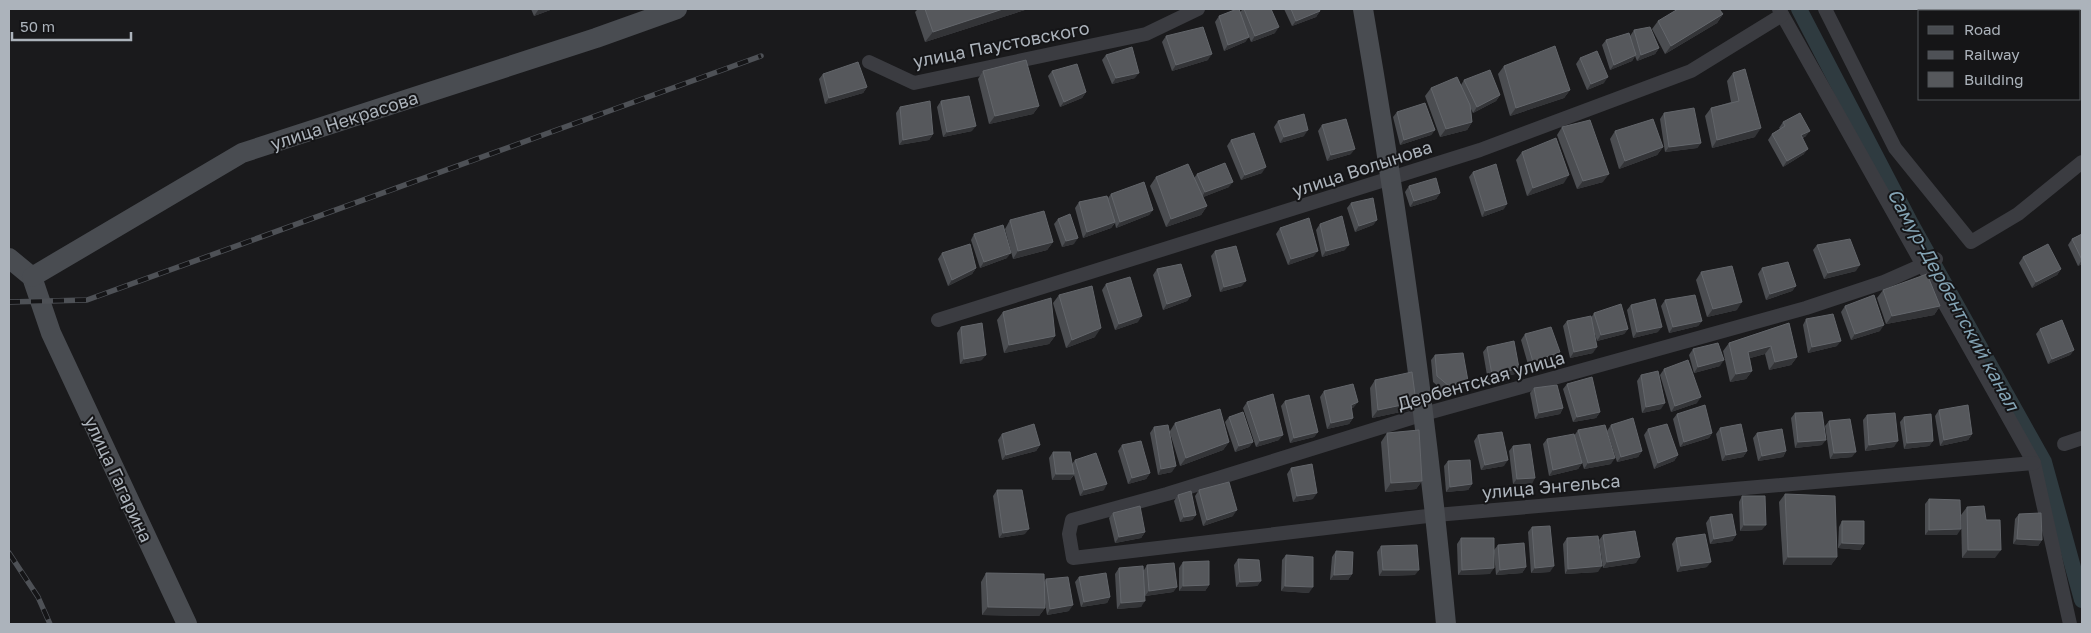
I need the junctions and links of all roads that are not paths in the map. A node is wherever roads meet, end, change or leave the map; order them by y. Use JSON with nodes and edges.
{"nodes":[{"id":1,"x":677,"y":9,"type":"edge"},
{"id":2,"x":1198,"y":9,"type":"edge"},
{"id":3,"x":1363,"y":9,"type":"edge"},
{"id":4,"x":1825,"y":9,"type":"edge"},
{"id":5,"x":1781,"y":12,"type":"edge"},
{"id":6,"x":869,"y":62,"type":"dead end"},
{"id":7,"x":2082,"y":162,"type":"edge"},
{"id":8,"x":1392,"y":179,"type":"junction"},
{"id":9,"x":9,"y":258,"type":"edge"},
{"id":10,"x":1936,"y":259,"type":"dead end"},
{"id":11,"x":1922,"y":266,"type":"junction"},
{"id":12,"x":32,"y":277,"type":"junction"},
{"id":13,"x":938,"y":320,"type":"dead end"},
{"id":14,"x":1424,"y":414,"type":"junction"},
{"id":15,"x":2082,"y":438,"type":"edge"},
{"id":16,"x":2064,"y":444,"type":"dead end"},
{"id":17,"x":2034,"y":464,"type":"junction"},
{"id":18,"x":1436,"y":515,"type":"junction"},
{"id":19,"x":1073,"y":558,"type":"joint"},
{"id":20,"x":187,"y":624,"type":"edge"},
{"id":21,"x":1446,"y":624,"type":"edge"},
{"id":22,"x":2070,"y":624,"type":"edge"}],
"edges":[{"from":1,"to":12,"type":"street","name":"улица Некрасова"},
{"from":2,"to":6,"type":"street","name":"улица Паустовского"},
{"from":3,"to":8,"type":"street"},
{"from":4,"to":7,"type":"street"},
{"from":5,"to":8,"type":"street","name":"улица Волынова"},
{"from":5,"to":11,"type":"street"},
{"from":8,"to":13,"type":"street","name":"улица Волынова"},
{"from":8,"to":14,"type":"street"},
{"from":9,"to":12,"type":"street"},
{"from":10,"to":11,"type":"street","name":"Дербентская улица"},
{"from":11,"to":14,"type":"street","name":"Дербентская улица"},
{"from":11,"to":17,"type":"street"},
{"from":12,"to":20,"type":"street","name":"улица Гагарина"},
{"from":14,"to":18,"type":"street"},
{"from":14,"to":19,"type":"street","name":"Дербентская улица"},
{"from":15,"to":16,"type":"street"},
{"from":17,"to":18,"type":"street","name":"улица Энгельса"},
{"from":17,"to":22,"type":"street"},
{"from":18,"to":19,"type":"street","name":"улица Энгельса"},
{"from":18,"to":21,"type":"street"}]}
